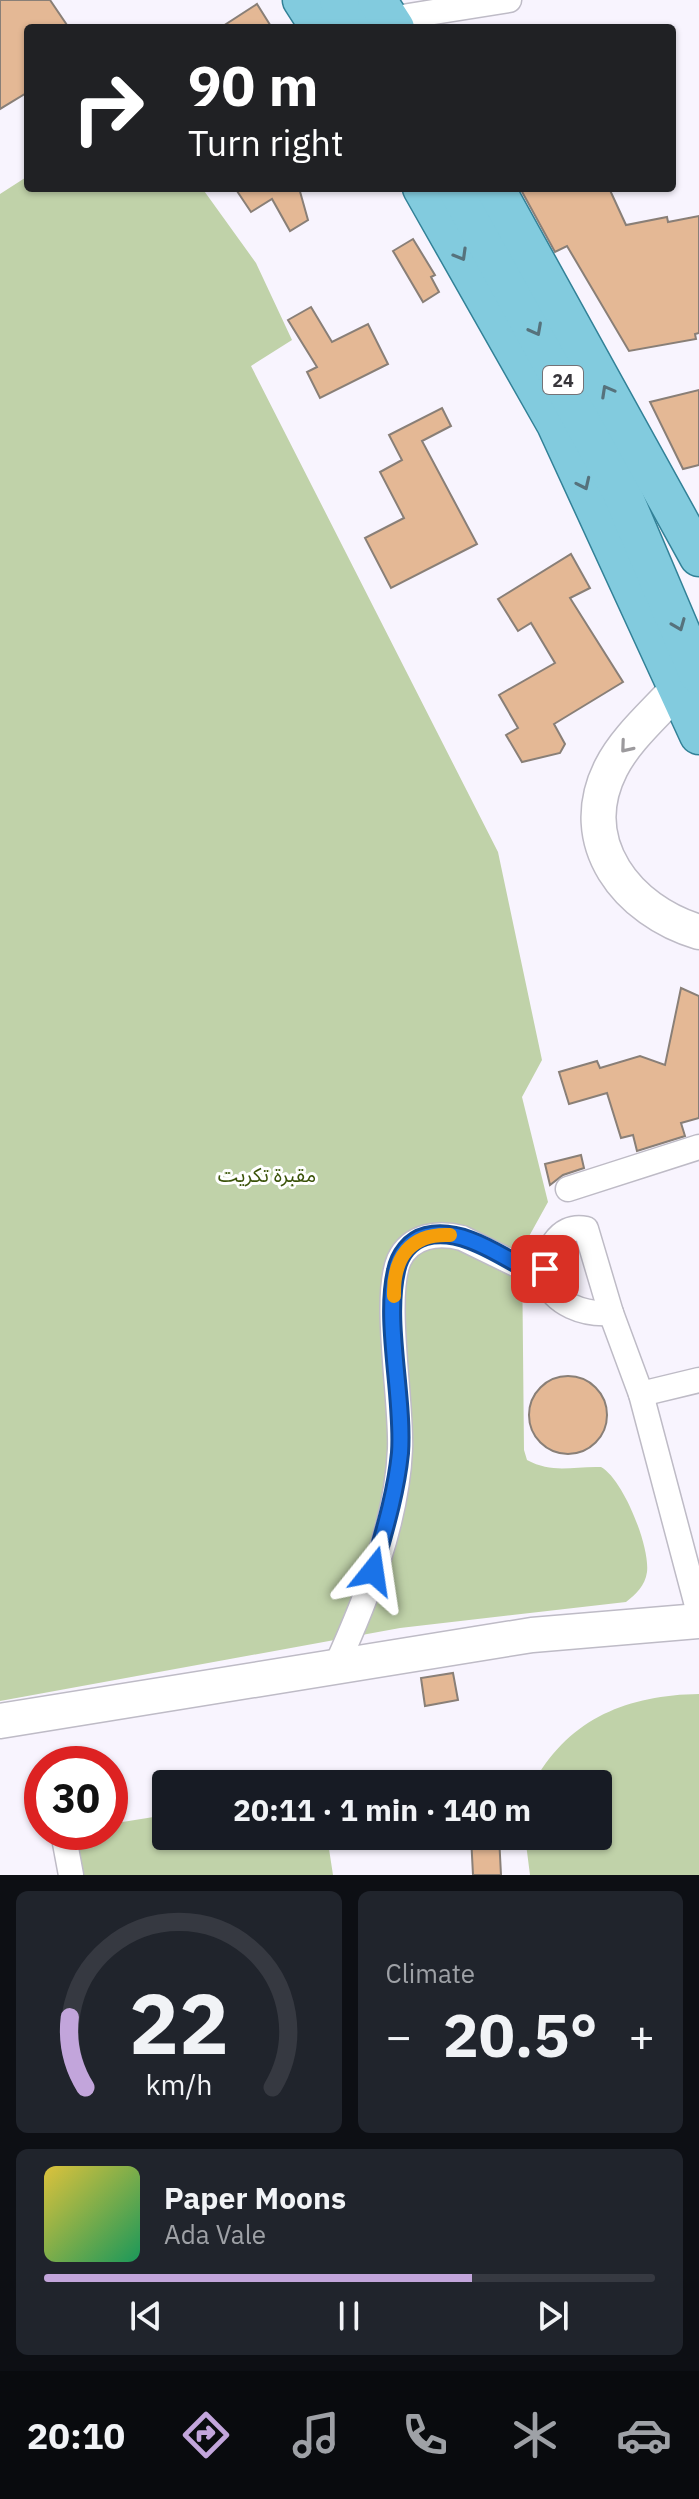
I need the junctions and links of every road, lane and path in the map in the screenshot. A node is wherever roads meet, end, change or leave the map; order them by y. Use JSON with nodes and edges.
{"nodes":[{"id":1,"x":302,"y":0,"type":"edge"},
{"id":2,"x":339,"y":0,"type":"edge"},
{"id":3,"x":509,"y":0,"type":"edge"},
{"id":4,"x":380,"y":19,"type":"edge"},
{"id":5,"x":317,"y":24,"type":"edge"},
{"id":6,"x":424,"y":192,"type":"edge"},
{"id":7,"x":459,"y":192,"type":"edge"},
{"id":8,"x":497,"y":192,"type":"edge"},
{"id":9,"x":688,"y":507,"type":"edge"},
{"id":10,"x":699,"y":557,"type":"edge"},
{"id":11,"x":688,"y":681,"type":"edge"},
{"id":12,"x":699,"y":735,"type":"edge"},
{"id":13,"x":699,"y":932,"type":"edge"},
{"id":14,"x":699,"y":1147,"type":"edge"},
{"id":15,"x":568,"y":1189,"type":"dead end"},
{"id":16,"x":544,"y":1278,"type":"junction"},
{"id":17,"x":611,"y":1313,"type":"junction"},
{"id":18,"x":699,"y":1380,"type":"edge"},
{"id":19,"x":641,"y":1394,"type":"junction"},
{"id":20,"x":699,"y":1613,"type":"edge"},
{"id":21,"x":699,"y":1621,"type":"edge"},
{"id":22,"x":336,"y":1666,"type":"junction"},
{"id":23,"x":0,"y":1721,"type":"edge"},
{"id":24,"x":66,"y":1850,"type":"edge"},
{"id":25,"x":71,"y":1875,"type":"edge"}],
"edges":[{"from":1,"to":5,"type":"main road"},
{"from":2,"to":4,"type":"main road"},
{"from":3,"to":4,"type":"street"},
{"from":6,"to":11,"type":"main road","one_way":true},
{"from":7,"to":11,"type":"main road","number":"24","one_way":true},
{"from":9,"to":8,"type":"main road","one_way":true},
{"from":9,"to":10,"type":"main road"},
{"from":11,"to":12,"type":"main road"},
{"from":11,"to":13,"type":"street","one_way":true},
{"from":14,"to":15,"type":"street"},
{"from":16,"to":17,"type":"street"},
{"from":16,"to":17,"type":"street"},
{"from":16,"to":22,"type":"street"},
{"from":17,"to":19,"type":"street"},
{"from":18,"to":19,"type":"street"},
{"from":19,"to":20,"type":"street"},
{"from":21,"to":22,"type":"street"},
{"from":22,"to":23,"type":"street"},
{"from":24,"to":25,"type":"street"}]}
